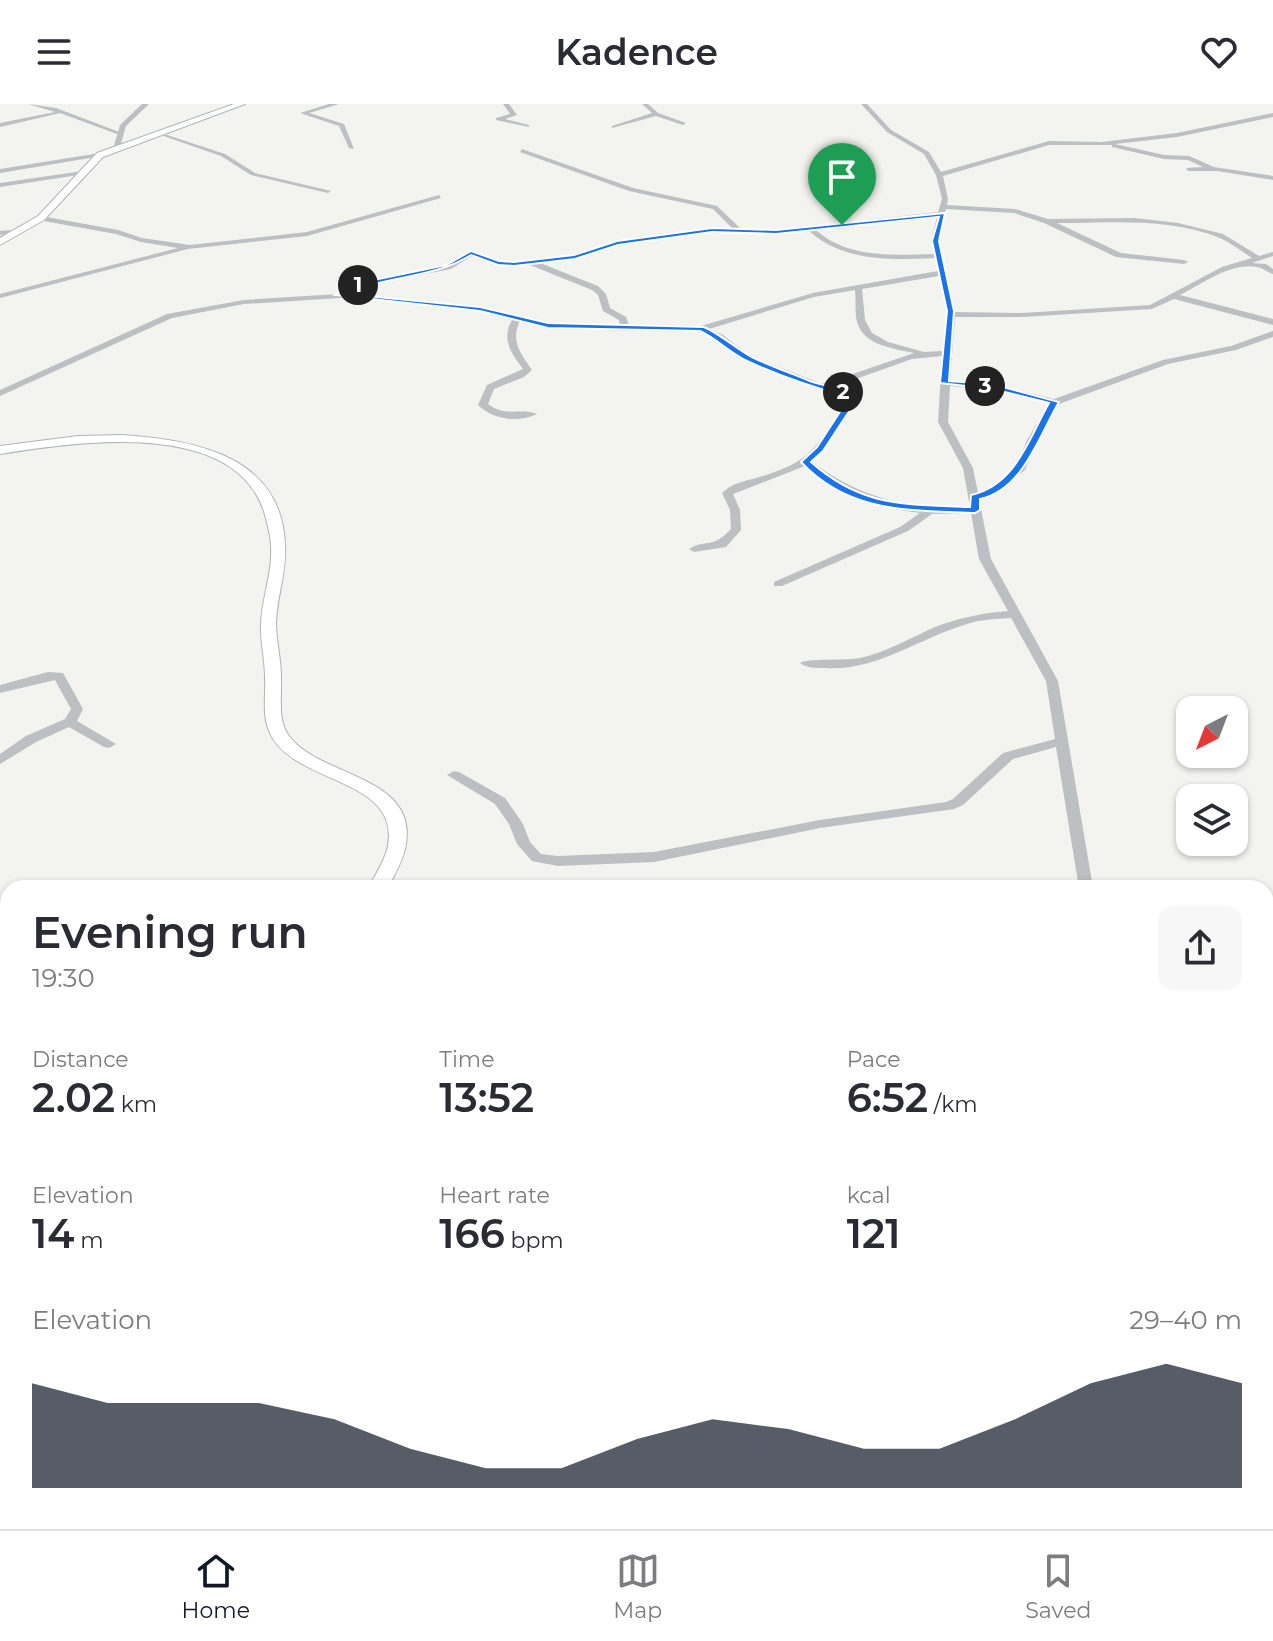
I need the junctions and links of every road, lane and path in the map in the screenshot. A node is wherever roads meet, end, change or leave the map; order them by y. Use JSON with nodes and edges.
{"nodes":[{"id":1,"x":31,"y":104,"type":"edge"},
{"id":2,"x":146,"y":104,"type":"edge"},
{"id":3,"x":241,"y":104,"type":"edge"},
{"id":4,"x":336,"y":104,"type":"edge"},
{"id":5,"x":506,"y":104,"type":"edge"},
{"id":6,"x":645,"y":104,"type":"edge"},
{"id":7,"x":864,"y":104,"type":"edge"},
{"id":8,"x":61,"y":112,"type":"junction"},
{"id":9,"x":656,"y":114,"type":"junction"},
{"id":10,"x":1273,"y":115,"type":"edge"},
{"id":11,"x":683,"y":123,"type":"dead end"},
{"id":12,"x":0,"y":125,"type":"edge"},
{"id":13,"x":527,"y":126,"type":"dead end"},
{"id":14,"x":614,"y":127,"type":"dead end"},
{"id":15,"x":157,"y":132,"type":"junction"},
{"id":16,"x":119,"y":133,"type":"junction"},
{"id":17,"x":1102,"y":144,"type":"junction"},
{"id":18,"x":116,"y":147,"type":"junction"},
{"id":19,"x":352,"y":148,"type":"dead end"},
{"id":20,"x":522,"y":151,"type":"dead end"},
{"id":21,"x":100,"y":155,"type":"junction"},
{"id":22,"x":1188,"y":169,"type":"dead end"},
{"id":23,"x":1213,"y":169,"type":"junction"},
{"id":24,"x":0,"y":171,"type":"edge"},
{"id":25,"x":83,"y":173,"type":"junction"},
{"id":26,"x":939,"y":175,"type":"junction"},
{"id":27,"x":1273,"y":178,"type":"edge"},
{"id":28,"x":0,"y":185,"type":"edge"},
{"id":29,"x":328,"y":191,"type":"dead end"},
{"id":30,"x":439,"y":197,"type":"dead end"},
{"id":31,"x":944,"y":210,"type":"junction"},
{"id":32,"x":41,"y":218,"type":"junction"},
{"id":33,"x":1047,"y":221,"type":"junction"},
{"id":34,"x":811,"y":229,"type":"junction"},
{"id":35,"x":19,"y":231,"type":"junction"},
{"id":36,"x":739,"y":231,"type":"junction"},
{"id":37,"x":0,"y":233,"type":"edge"},
{"id":38,"x":0,"y":242,"type":"edge"},
{"id":39,"x":190,"y":247,"type":"junction"},
{"id":40,"x":1273,"y":254,"type":"edge"},
{"id":41,"x":938,"y":256,"type":"junction"},
{"id":42,"x":1257,"y":258,"type":"junction"},
{"id":43,"x":529,"y":262,"type":"junction"},
{"id":44,"x":1184,"y":262,"type":"dead end"},
{"id":45,"x":1239,"y":264,"type":"junction"},
{"id":46,"x":1273,"y":272,"type":"edge"},
{"id":47,"x":943,"y":273,"type":"junction"},
{"id":48,"x":858,"y":288,"type":"junction"},
{"id":49,"x":339,"y":295,"type":"junction"},
{"id":50,"x":0,"y":296,"type":"edge"},
{"id":51,"x":1177,"y":297,"type":"junction"},
{"id":52,"x":950,"y":314,"type":"junction"},
{"id":53,"x":517,"y":319,"type":"junction"},
{"id":54,"x":1273,"y":322,"type":"edge"},
{"id":55,"x":625,"y":327,"type":"junction"},
{"id":56,"x":701,"y":329,"type":"junction"},
{"id":57,"x":1273,"y":334,"type":"edge"},
{"id":58,"x":947,"y":353,"type":"junction"},
{"id":59,"x":924,"y":354,"type":"junction"},
{"id":60,"x":945,"y":383,"type":"junction"},
{"id":61,"x":827,"y":386,"type":"junction"},
{"id":62,"x":0,"y":393,"type":"edge"},
{"id":63,"x":1055,"y":402,"type":"junction"},
{"id":64,"x":532,"y":414,"type":"dead end"},
{"id":65,"x":0,"y":450,"type":"edge"},
{"id":66,"x":806,"y":462,"type":"junction"},
{"id":67,"x":975,"y":504,"type":"junction"},
{"id":68,"x":932,"y":509,"type":"junction"},
{"id":69,"x":694,"y":549,"type":"dead end"},
{"id":70,"x":778,"y":584,"type":"dead end"},
{"id":71,"x":1016,"y":614,"type":"junction"},
{"id":72,"x":806,"y":663,"type":"dead end"},
{"id":73,"x":0,"y":689,"type":"edge"},
{"id":74,"x":70,"y":722,"type":"junction"},
{"id":75,"x":1063,"y":741,"type":"junction"},
{"id":76,"x":109,"y":744,"type":"dead end"},
{"id":77,"x":0,"y":760,"type":"edge"},
{"id":78,"x":454,"y":775,"type":"dead end"},
{"id":79,"x":382,"y":880,"type":"edge"},
{"id":80,"x":1085,"y":880,"type":"edge"}],
"edges":[{"from":1,"to":8,"type":"street"},
{"from":2,"to":16,"type":"street"},
{"from":3,"to":15,"type":"main road"},
{"from":4,"to":19,"type":"street"},
{"from":5,"to":13,"type":"street"},
{"from":6,"to":9,"type":"street"},
{"from":7,"to":26,"type":"street"},
{"from":8,"to":12,"type":"street"},
{"from":8,"to":16,"type":"street"},
{"from":9,"to":11,"type":"street"},
{"from":9,"to":14,"type":"street"},
{"from":10,"to":17,"type":"street"},
{"from":15,"to":18,"type":"main road"},
{"from":15,"to":29,"type":"street"},
{"from":16,"to":18,"type":"street"},
{"from":17,"to":23,"type":"street"},
{"from":17,"to":26,"type":"street"},
{"from":18,"to":21,"type":"main road"},
{"from":20,"to":36,"type":"street"},
{"from":21,"to":24,"type":"street"},
{"from":21,"to":25,"type":"main road"},
{"from":22,"to":23,"type":"street"},
{"from":23,"to":27,"type":"street"},
{"from":25,"to":28,"type":"street"},
{"from":25,"to":32,"type":"main road"},
{"from":26,"to":31,"type":"street"},
{"from":30,"to":39,"type":"street"},
{"from":31,"to":33,"type":"street"},
{"from":31,"to":34,"type":"street"},
{"from":31,"to":41,"type":"street"},
{"from":32,"to":35,"type":"main road"},
{"from":32,"to":39,"type":"street"},
{"from":33,"to":42,"type":"street"},
{"from":33,"to":44,"type":"street"},
{"from":34,"to":36,"type":"street"},
{"from":34,"to":41,"type":"street"},
{"from":35,"to":37,"type":"street"},
{"from":35,"to":38,"type":"main road"},
{"from":36,"to":43,"type":"street"},
{"from":39,"to":50,"type":"street"},
{"from":40,"to":42,"type":"street"},
{"from":41,"to":47,"type":"street"},
{"from":42,"to":45,"type":"street"},
{"from":43,"to":49,"type":"street"},
{"from":43,"to":55,"type":"street"},
{"from":45,"to":46,"type":"street"},
{"from":45,"to":51,"type":"street"},
{"from":47,"to":48,"type":"street"},
{"from":47,"to":52,"type":"street"},
{"from":48,"to":56,"type":"street"},
{"from":48,"to":59,"type":"street"},
{"from":49,"to":53,"type":"street"},
{"from":49,"to":62,"type":"street"},
{"from":51,"to":52,"type":"street"},
{"from":51,"to":54,"type":"street"},
{"from":52,"to":58,"type":"street"},
{"from":53,"to":55,"type":"street"},
{"from":53,"to":64,"type":"street"},
{"from":55,"to":56,"type":"street"},
{"from":56,"to":61,"type":"street"},
{"from":57,"to":63,"type":"street"},
{"from":58,"to":59,"type":"street"},
{"from":58,"to":60,"type":"street"},
{"from":59,"to":61,"type":"street"},
{"from":60,"to":63,"type":"street"},
{"from":60,"to":67,"type":"street"},
{"from":61,"to":66,"type":"street"},
{"from":63,"to":67,"type":"street"},
{"from":65,"to":79,"type":"main road"},
{"from":66,"to":68,"type":"street"},
{"from":66,"to":69,"type":"street"},
{"from":67,"to":68,"type":"street"},
{"from":67,"to":71,"type":"street"},
{"from":68,"to":70,"type":"street"},
{"from":71,"to":72,"type":"street"},
{"from":71,"to":75,"type":"street"},
{"from":73,"to":74,"type":"street"},
{"from":74,"to":76,"type":"street"},
{"from":74,"to":77,"type":"street"},
{"from":75,"to":78,"type":"street"},
{"from":75,"to":80,"type":"street"}]}
